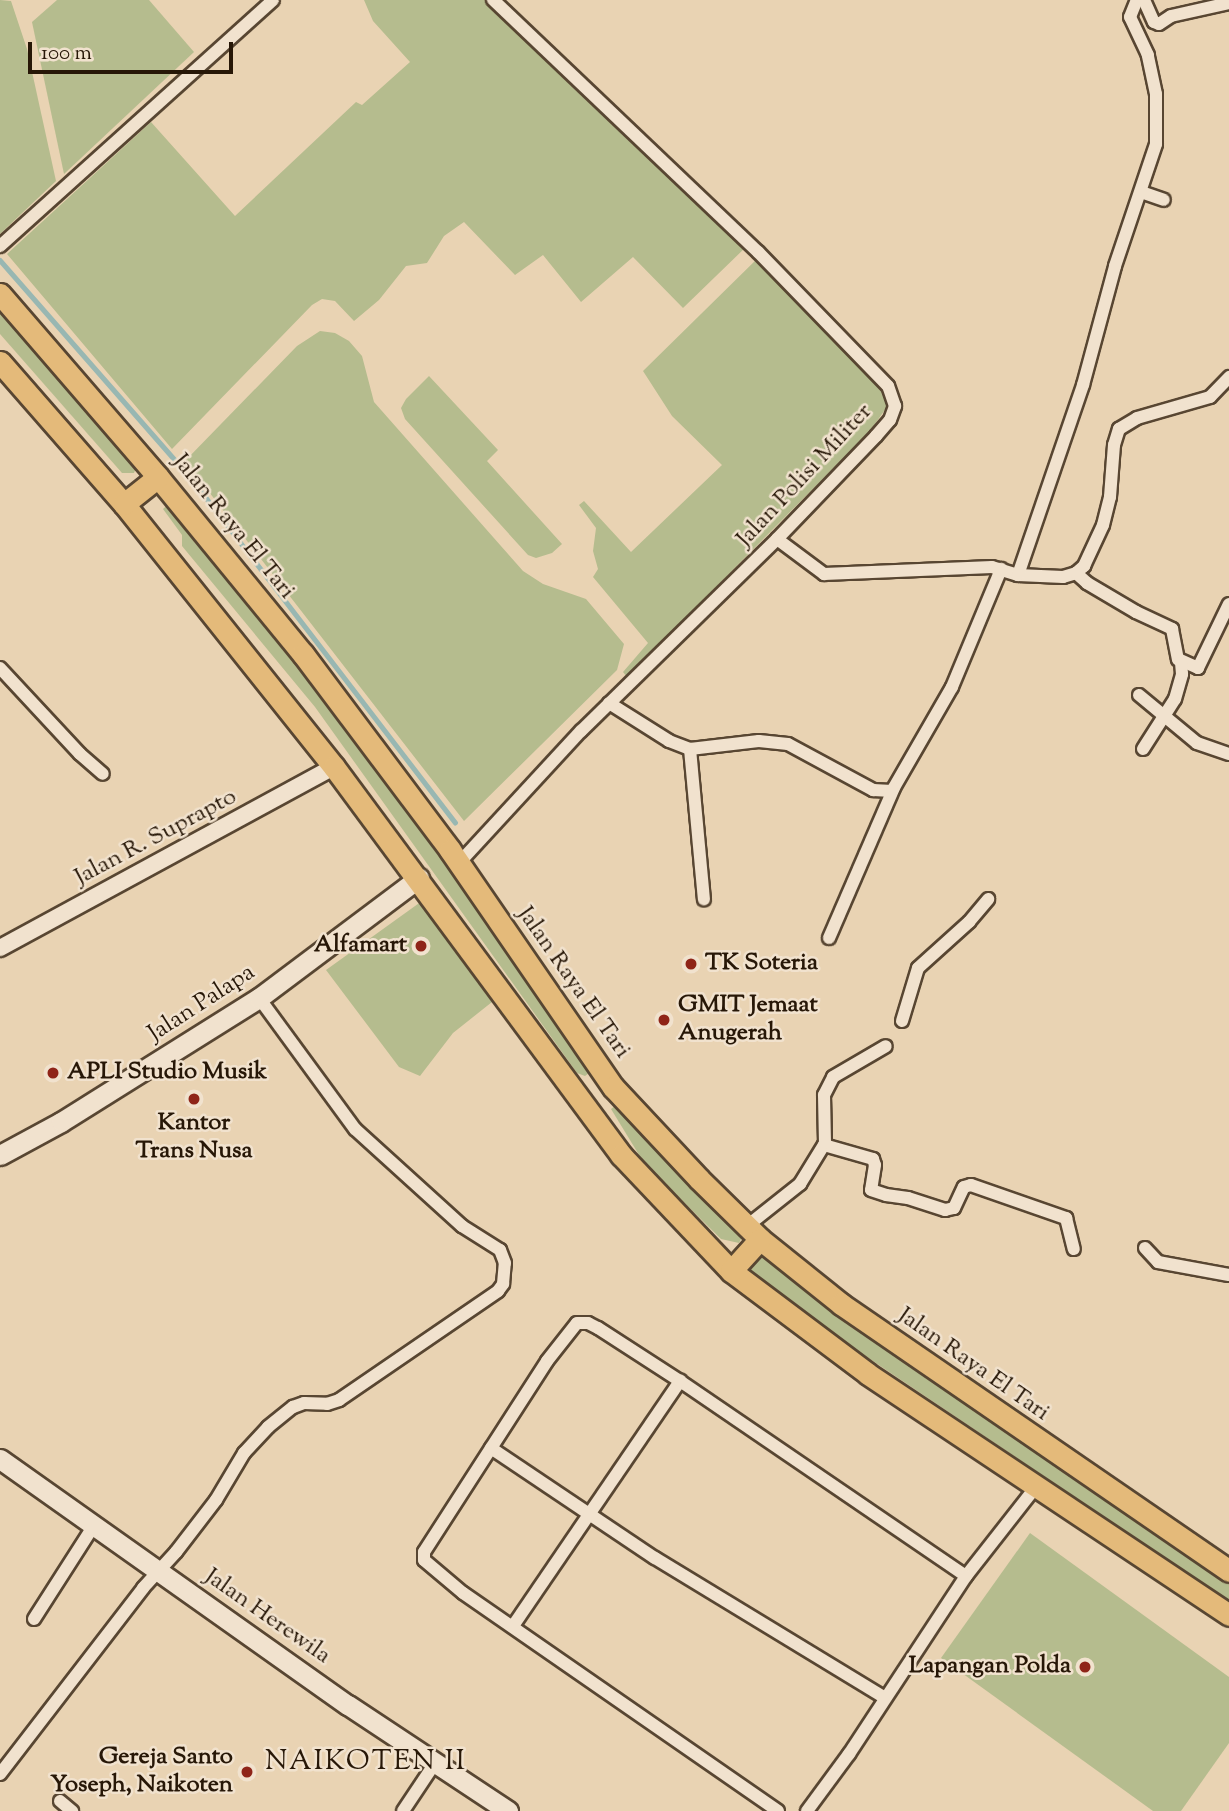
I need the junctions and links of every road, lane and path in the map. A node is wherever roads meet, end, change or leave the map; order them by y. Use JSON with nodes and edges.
{"nodes":[{"id":1,"x":273,"y":0,"type":"edge"},
{"id":2,"x":493,"y":0,"type":"edge"},
{"id":3,"x":1137,"y":0,"type":"edge"},
{"id":4,"x":1144,"y":0,"type":"edge"},
{"id":5,"x":1229,"y":4,"type":"edge"},
{"id":6,"x":1140,"y":192,"type":"junction"},
{"id":7,"x":1164,"y":200,"type":"dead end"},
{"id":8,"x":0,"y":246,"type":"edge"},
{"id":9,"x":0,"y":294,"type":"edge"},
{"id":10,"x":0,"y":362,"type":"edge"},
{"id":11,"x":1229,"y":377,"type":"edge"},
{"id":12,"x":158,"y":477,"type":"junction"},
{"id":13,"x":124,"y":503,"type":"junction"},
{"id":14,"x":777,"y":539,"type":"junction"},
{"id":15,"x":1001,"y":569,"type":"junction"},
{"id":16,"x":1076,"y":573,"type":"junction"},
{"id":17,"x":1018,"y":575,"type":"junction"},
{"id":18,"x":1229,"y":604,"type":"edge"},
{"id":19,"x":1181,"y":663,"type":"junction"},
{"id":20,"x":0,"y":668,"type":"edge"},
{"id":21,"x":1139,"y":695,"type":"dead end"},
{"id":22,"x":609,"y":703,"type":"junction"},
{"id":23,"x":1169,"y":718,"type":"junction"},
{"id":24,"x":690,"y":749,"type":"junction"},
{"id":25,"x":1143,"y":749,"type":"dead end"},
{"id":26,"x":1229,"y":754,"type":"edge"},
{"id":27,"x":334,"y":767,"type":"junction"},
{"id":28,"x":103,"y":774,"type":"dead end"},
{"id":29,"x":894,"y":788,"type":"junction"},
{"id":30,"x":459,"y":863,"type":"junction"},
{"id":31,"x":419,"y":878,"type":"junction"},
{"id":32,"x":704,"y":899,"type":"dead end"},
{"id":33,"x":988,"y":899,"type":"dead end"},
{"id":34,"x":829,"y":938,"type":"dead end"},
{"id":35,"x":0,"y":948,"type":"edge"},
{"id":36,"x":259,"y":998,"type":"junction"},
{"id":37,"x":902,"y":1021,"type":"dead end"},
{"id":38,"x":886,"y":1046,"type":"dead end"},
{"id":39,"x":613,"y":1087,"type":"junction"},
{"id":40,"x":586,"y":1108,"type":"junction"},
{"id":41,"x":824,"y":1146,"type":"junction"},
{"id":42,"x":0,"y":1155,"type":"edge"},
{"id":43,"x":754,"y":1232,"type":"junction"},
{"id":44,"x":1145,"y":1248,"type":"dead end"},
{"id":45,"x":1074,"y":1249,"type":"dead end"},
{"id":46,"x":731,"y":1272,"type":"junction"},
{"id":47,"x":1229,"y":1275,"type":"edge"},
{"id":48,"x":680,"y":1381,"type":"junction"},
{"id":49,"x":491,"y":1448,"type":"junction"},
{"id":50,"x":0,"y":1459,"type":"edge"},
{"id":51,"x":1035,"y":1488,"type":"junction"},
{"id":52,"x":591,"y":1514,"type":"junction"},
{"id":53,"x":94,"y":1525,"type":"junction"},
{"id":54,"x":158,"y":1571,"type":"junction"},
{"id":55,"x":1229,"y":1571,"type":"edge"},
{"id":56,"x":966,"y":1576,"type":"junction"},
{"id":57,"x":1226,"y":1614,"type":"edge"},
{"id":58,"x":34,"y":1619,"type":"dead end"},
{"id":59,"x":513,"y":1626,"type":"junction"},
{"id":60,"x":884,"y":1697,"type":"junction"},
{"id":61,"x":435,"y":1763,"type":"junction"},
{"id":62,"x":0,"y":1774,"type":"edge"},
{"id":63,"x":60,"y":1801,"type":"dead end"},
{"id":64,"x":72,"y":1811,"type":"edge"},
{"id":65,"x":403,"y":1811,"type":"edge"},
{"id":66,"x":508,"y":1811,"type":"edge"},
{"id":67,"x":778,"y":1811,"type":"edge"},
{"id":68,"x":807,"y":1811,"type":"edge"}],
"edges":[{"from":1,"to":8,"type":"street"},
{"from":2,"to":14,"type":"street","name":"Jalan Polisi Militer"},
{"from":3,"to":6,"type":"street"},
{"from":4,"to":5,"type":"street"},
{"from":6,"to":7,"type":"street"},
{"from":6,"to":17,"type":"street"},
{"from":9,"to":12,"type":"main road","name":"Jalan Raya El Tari"},
{"from":10,"to":13,"type":"main road"},
{"from":11,"to":16,"type":"street"},
{"from":12,"to":13,"type":"main road"},
{"from":12,"to":30,"type":"main road","name":"Jalan Raya El Tari"},
{"from":13,"to":27,"type":"main road"},
{"from":14,"to":15,"type":"street"},
{"from":14,"to":22,"type":"street","name":"Jalan Polisi Militer"},
{"from":15,"to":17,"type":"street"},
{"from":15,"to":29,"type":"street"},
{"from":16,"to":17,"type":"street"},
{"from":16,"to":19,"type":"street"},
{"from":18,"to":19,"type":"street"},
{"from":19,"to":23,"type":"street"},
{"from":20,"to":28,"type":"street"},
{"from":21,"to":23,"type":"street"},
{"from":22,"to":24,"type":"street"},
{"from":22,"to":30,"type":"street","name":"Jalan Polisi Militer"},
{"from":23,"to":25,"type":"street"},
{"from":23,"to":26,"type":"street"},
{"from":24,"to":29,"type":"street"},
{"from":24,"to":32,"type":"street"},
{"from":27,"to":31,"type":"main road"},
{"from":27,"to":35,"type":"street","name":"Jalan R. Suprapto"},
{"from":29,"to":34,"type":"street"},
{"from":30,"to":39,"type":"main road","name":"Jalan Raya El Tari"},
{"from":31,"to":36,"type":"main road","name":"Jalan Palapa"},
{"from":31,"to":40,"type":"main road"},
{"from":33,"to":37,"type":"street"},
{"from":36,"to":42,"type":"main road","name":"Jalan Palapa"},
{"from":36,"to":54,"type":"street"},
{"from":38,"to":41,"type":"street"},
{"from":39,"to":40,"type":"main road"},
{"from":39,"to":43,"type":"main road","name":"Jalan Raya El Tari"},
{"from":40,"to":46,"type":"main road"},
{"from":41,"to":43,"type":"street"},
{"from":41,"to":45,"type":"street"},
{"from":43,"to":46,"type":"main road"},
{"from":43,"to":55,"type":"main road","name":"Jalan Raya El Tari"},
{"from":44,"to":47,"type":"street"},
{"from":46,"to":51,"type":"main road"},
{"from":48,"to":49,"type":"street"},
{"from":48,"to":52,"type":"street"},
{"from":48,"to":56,"type":"street"},
{"from":49,"to":52,"type":"street"},
{"from":49,"to":59,"type":"street"},
{"from":50,"to":53,"type":"main road","name":"Jalan Herewila"},
{"from":51,"to":56,"type":"street"},
{"from":51,"to":57,"type":"main road"},
{"from":52,"to":59,"type":"street"},
{"from":52,"to":60,"type":"street"},
{"from":53,"to":54,"type":"main road","name":"Jalan Herewila"},
{"from":53,"to":58,"type":"street"},
{"from":54,"to":61,"type":"main road","name":"Jalan Herewila"},
{"from":54,"to":62,"type":"street"},
{"from":56,"to":60,"type":"street"},
{"from":59,"to":67,"type":"street"},
{"from":60,"to":68,"type":"street"},
{"from":61,"to":65,"type":"street"},
{"from":61,"to":66,"type":"main road","name":"Jalan Herewila"},
{"from":63,"to":64,"type":"street"}]}
